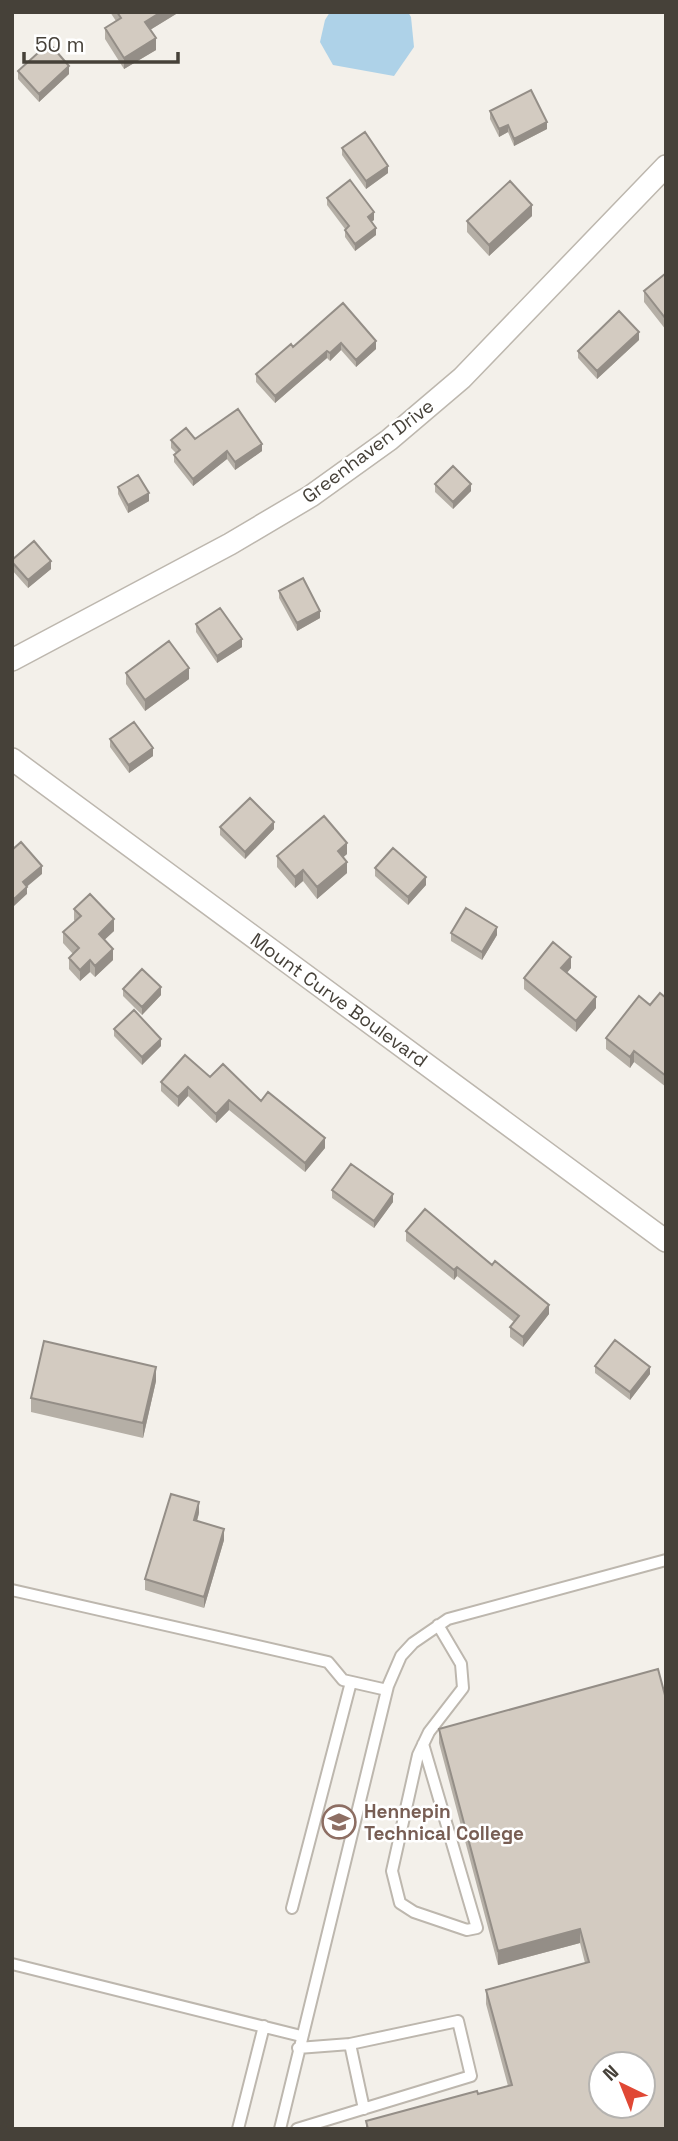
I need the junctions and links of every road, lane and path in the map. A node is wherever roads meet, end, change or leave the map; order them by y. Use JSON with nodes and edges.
{"nodes":[{"id":1,"x":666,"y":166,"type":"edge"},
{"id":2,"x":12,"y":660,"type":"edge"},
{"id":3,"x":12,"y":759,"type":"edge"},
{"id":4,"x":666,"y":1241,"type":"edge"},
{"id":5,"x":666,"y":1560,"type":"edge"},
{"id":6,"x":12,"y":1590,"type":"edge"},
{"id":7,"x":438,"y":1625,"type":"junction"},
{"id":8,"x":351,"y":1682,"type":"junction"},
{"id":9,"x":387,"y":1690,"type":"junction"},
{"id":10,"x":423,"y":1744,"type":"junction"},
{"id":11,"x":292,"y":1908,"type":"dead end"},
{"id":12,"x":12,"y":1964,"type":"edge"},
{"id":13,"x":264,"y":2026,"type":"junction"},
{"id":14,"x":301,"y":2036,"type":"junction"},
{"id":15,"x":350,"y":2044,"type":"junction"},
{"id":16,"x":299,"y":2048,"type":"junction"},
{"id":17,"x":364,"y":2109,"type":"junction"},
{"id":18,"x":238,"y":2129,"type":"edge"},
{"id":19,"x":280,"y":2129,"type":"edge"},
{"id":20,"x":297,"y":2129,"type":"edge"}],
"edges":[{"from":1,"to":2,"type":"street","name":"Greenhaven Drive"},
{"from":3,"to":4,"type":"street","name":"Mount Curve Boulevard"},
{"from":5,"to":7,"type":"lane"},
{"from":6,"to":8,"type":"lane"},
{"from":7,"to":9,"type":"lane"},
{"from":7,"to":10,"type":"lane"},
{"from":8,"to":9,"type":"lane"},
{"from":8,"to":11,"type":"lane"},
{"from":9,"to":14,"type":"lane"},
{"from":10,"to":10,"type":"lane"},
{"from":12,"to":13,"type":"lane"},
{"from":13,"to":14,"type":"lane"},
{"from":13,"to":18,"type":"lane"},
{"from":14,"to":16,"type":"lane"},
{"from":15,"to":16,"type":"lane"},
{"from":15,"to":17,"type":"lane"},
{"from":15,"to":17,"type":"lane"},
{"from":16,"to":19,"type":"lane"},
{"from":17,"to":20,"type":"lane"}]}
